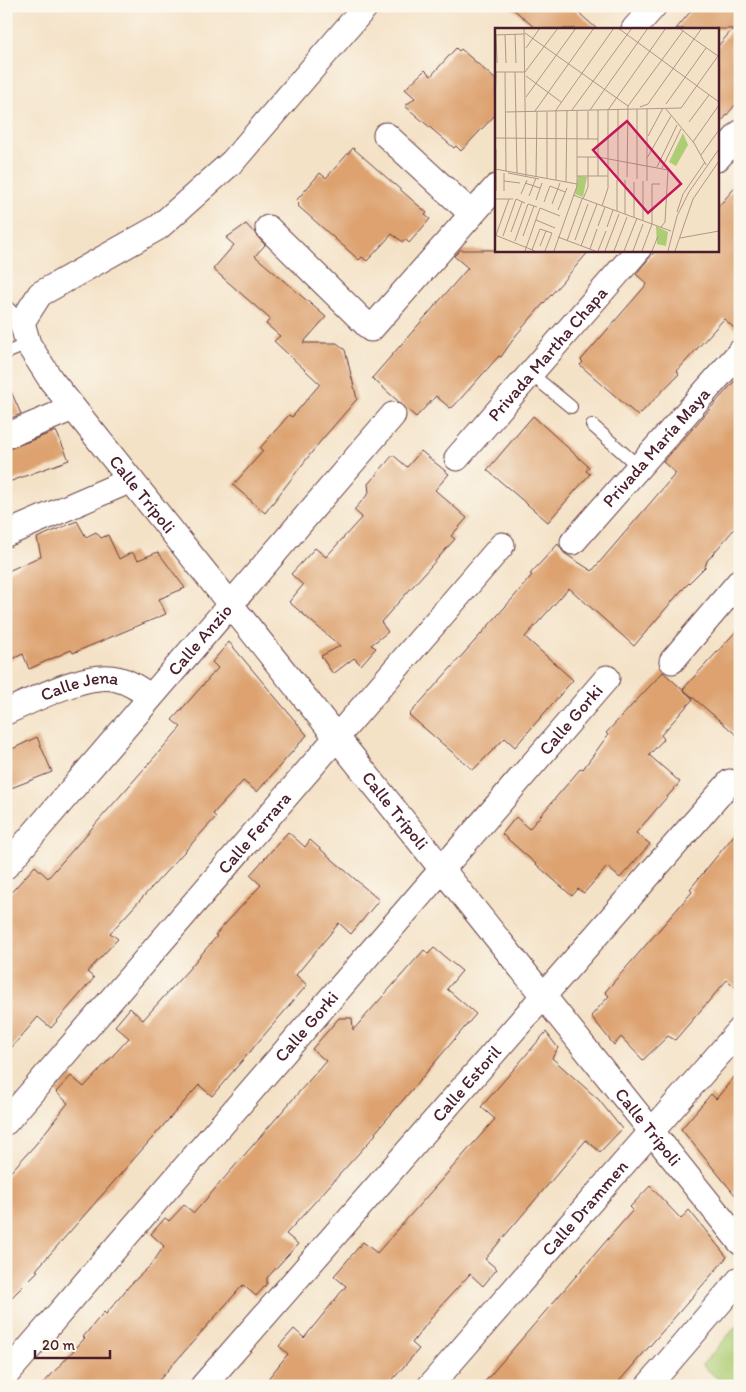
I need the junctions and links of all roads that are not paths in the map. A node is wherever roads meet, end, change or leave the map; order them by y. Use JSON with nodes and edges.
{"nodes":[{"id":1,"x":366,"y":6,"type":"edge"},
{"id":2,"x":654,"y":6,"type":"edge"},
{"id":3,"x":635,"y":28,"type":"edge"},
{"id":4,"x":740,"y":134,"type":"edge"},
{"id":5,"x":386,"y":135,"type":"dead end"},
{"id":6,"x":718,"y":158,"type":"edge"},
{"id":7,"x":495,"y":188,"type":"edge"},
{"id":8,"x":472,"y":214,"type":"junction"},
{"id":9,"x":268,"y":228,"type":"dead end"},
{"id":10,"x":637,"y":251,"type":"edge"},
{"id":11,"x":16,"y":331,"type":"edge"},
{"id":12,"x":740,"y":352,"type":"edge"},
{"id":13,"x":531,"y":374,"type":"junction"},
{"id":14,"x":571,"y":407,"type":"dead end"},
{"id":15,"x":73,"y":408,"type":"junction"},
{"id":16,"x":393,"y":415,"type":"dead end"},
{"id":17,"x":592,"y":425,"type":"dead end"},
{"id":18,"x":6,"y":436,"type":"edge"},
{"id":19,"x":457,"y":458,"type":"dead end"},
{"id":20,"x":639,"y":467,"type":"junction"},
{"id":21,"x":131,"y":480,"type":"junction"},
{"id":22,"x":6,"y":534,"type":"edge"},
{"id":23,"x":573,"y":542,"type":"dead end"},
{"id":24,"x":502,"y":545,"type":"dead end"},
{"id":25,"x":737,"y":591,"type":"edge"},
{"id":26,"x":230,"y":604,"type":"junction"},
{"id":27,"x":672,"y":660,"type":"dead end"},
{"id":28,"x":607,"y":678,"type":"dead end"},
{"id":29,"x":150,"y":697,"type":"junction"},
{"id":30,"x":6,"y":712,"type":"edge"},
{"id":31,"x":337,"y":737,"type":"junction"},
{"id":32,"x":730,"y":782,"type":"dead end"},
{"id":33,"x":6,"y":866,"type":"edge"},
{"id":34,"x":442,"y":869,"type":"junction"},
{"id":35,"x":543,"y":996,"type":"junction"},
{"id":36,"x":740,"y":1030,"type":"edge"},
{"id":37,"x":6,"y":1122,"type":"edge"},
{"id":38,"x":651,"y":1131,"type":"junction"},
{"id":39,"x":740,"y":1242,"type":"edge"},
{"id":40,"x":740,"y":1279,"type":"edge"},
{"id":41,"x":6,"y":1375,"type":"edge"},
{"id":42,"x":203,"y":1386,"type":"edge"},
{"id":43,"x":430,"y":1386,"type":"edge"},
{"id":44,"x":648,"y":1386,"type":"edge"}],
"edges":[{"from":1,"to":11,"type":"street"},
{"from":2,"to":3,"type":"street"},
{"from":4,"to":6,"type":"street"},
{"from":5,"to":8,"type":"street"},
{"from":7,"to":8,"type":"street"},
{"from":8,"to":9,"type":"street"},
{"from":10,"to":13,"type":"street","name":"Privada Martha Chapa"},
{"from":11,"to":15,"type":"street","name":"Calle Trípoli"},
{"from":12,"to":20,"type":"street","name":"Privada María Maya"},
{"from":13,"to":14,"type":"lane"},
{"from":13,"to":19,"type":"street","name":"Privada Martha Chapa"},
{"from":15,"to":18,"type":"street"},
{"from":15,"to":21,"type":"street","name":"Calle Trípoli"},
{"from":16,"to":26,"type":"street","name":"Calle Anzio"},
{"from":17,"to":20,"type":"lane"},
{"from":20,"to":23,"type":"street","name":"Privada María Maya"},
{"from":21,"to":22,"type":"street"},
{"from":21,"to":26,"type":"street","name":"Calle Trípoli"},
{"from":24,"to":31,"type":"street","name":"Calle Ferrara"},
{"from":25,"to":27,"type":"street"},
{"from":26,"to":29,"type":"street","name":"Calle Anzio"},
{"from":26,"to":31,"type":"street","name":"Calle Trípoli"},
{"from":28,"to":34,"type":"street","name":"Calle Gorki"},
{"from":29,"to":30,"type":"street","name":"Calle Jena"},
{"from":29,"to":33,"type":"street","name":"Calle Anzio"},
{"from":31,"to":34,"type":"street","name":"Calle Trípoli"},
{"from":31,"to":37,"type":"street","name":"Calle Ferrara"},
{"from":32,"to":35,"type":"street","name":"Calle Estoril"},
{"from":34,"to":35,"type":"street","name":"Calle Trípoli"},
{"from":34,"to":41,"type":"street","name":"Calle Gorki"},
{"from":35,"to":38,"type":"street","name":"Calle Trípoli"},
{"from":35,"to":42,"type":"street","name":"Calle Estoril"},
{"from":36,"to":38,"type":"street","name":"Calle Drammen"},
{"from":38,"to":39,"type":"street","name":"Calle Trípoli"},
{"from":38,"to":43,"type":"street","name":"Calle Drammen"},
{"from":40,"to":44,"type":"street"}]}
